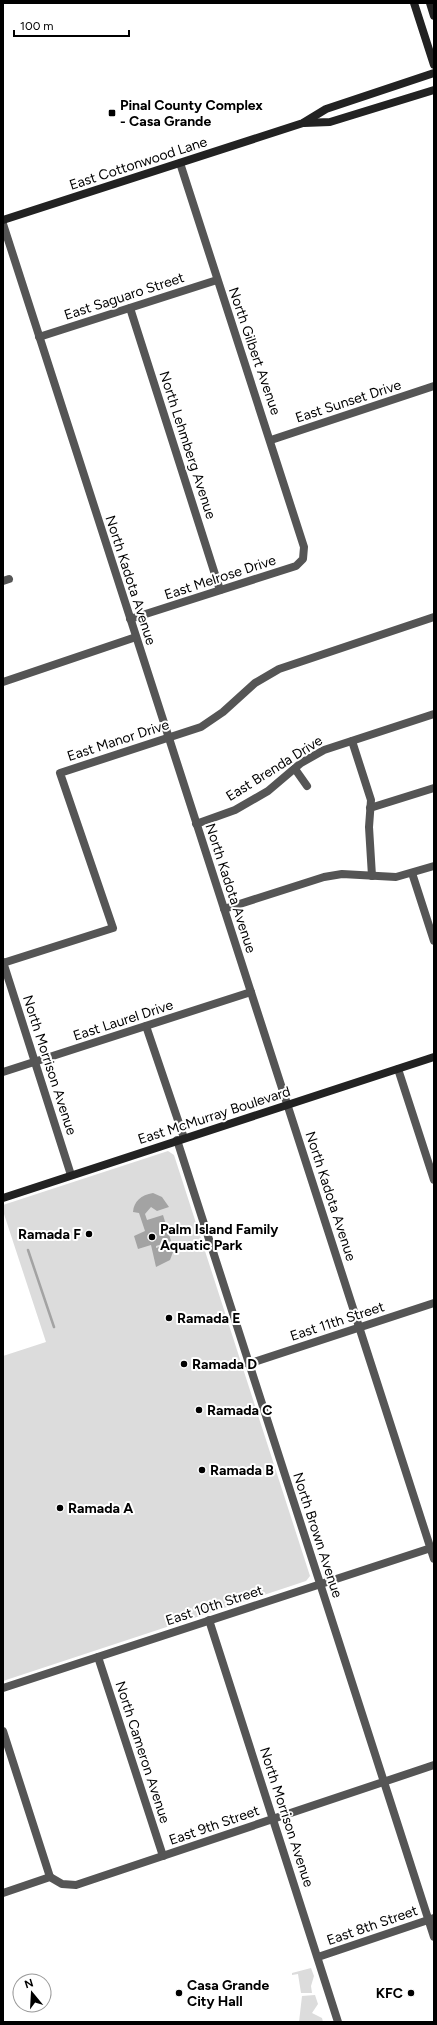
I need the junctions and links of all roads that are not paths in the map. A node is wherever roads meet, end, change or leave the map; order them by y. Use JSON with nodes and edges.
{"nodes":[{"id":1,"x":414,"y":3,"type":"edge"},
{"id":2,"x":430,"y":3,"type":"edge"},
{"id":3,"x":434,"y":16,"type":"edge"},
{"id":4,"x":434,"y":65,"type":"edge"},
{"id":5,"x":434,"y":73,"type":"edge"},
{"id":6,"x":434,"y":90,"type":"edge"},
{"id":7,"x":303,"y":123,"type":"junction"},
{"id":8,"x":180,"y":163,"type":"junction"},
{"id":9,"x":3,"y":220,"type":"edge"},
{"id":10,"x":3,"y":224,"type":"edge"},
{"id":11,"x":218,"y":280,"type":"junction"},
{"id":12,"x":130,"y":308,"type":"junction"},
{"id":13,"x":39,"y":337,"type":"junction"},
{"id":14,"x":434,"y":386,"type":"edge"},
{"id":15,"x":271,"y":440,"type":"junction"},
{"id":16,"x":304,"y":547,"type":"joint"},
{"id":17,"x":220,"y":590,"type":"junction"},
{"id":18,"x":434,"y":617,"type":"edge"},
{"id":19,"x":130,"y":619,"type":"junction"},
{"id":20,"x":136,"y":637,"type":"junction"},
{"id":21,"x":3,"y":682,"type":"edge"},
{"id":22,"x":434,"y":714,"type":"edge"},
{"id":23,"x":169,"y":738,"type":"junction"},
{"id":24,"x":352,"y":741,"type":"junction"},
{"id":25,"x":294,"y":769,"type":"junction"},
{"id":26,"x":307,"y":786,"type":"dead end"},
{"id":27,"x":434,"y":788,"type":"edge"},
{"id":28,"x":370,"y":808,"type":"junction"},
{"id":29,"x":196,"y":824,"type":"junction"},
{"id":30,"x":434,"y":866,"type":"edge"},
{"id":31,"x":412,"y":873,"type":"junction"},
{"id":32,"x":372,"y":876,"type":"junction"},
{"id":33,"x":224,"y":909,"type":"junction"},
{"id":34,"x":434,"y":941,"type":"edge"},
{"id":35,"x":3,"y":963,"type":"edge"},
{"id":36,"x":251,"y":992,"type":"junction"},
{"id":37,"x":146,"y":1026,"type":"junction"},
{"id":38,"x":434,"y":1057,"type":"edge"},
{"id":39,"x":36,"y":1062,"type":"junction"},
{"id":40,"x":398,"y":1069,"type":"junction"},
{"id":41,"x":3,"y":1072,"type":"edge"},
{"id":42,"x":288,"y":1105,"type":"junction"},
{"id":43,"x":181,"y":1139,"type":"junction"},
{"id":44,"x":71,"y":1175,"type":"junction"},
{"id":45,"x":434,"y":1180,"type":"edge"},
{"id":46,"x":3,"y":1198,"type":"edge"},
{"id":47,"x":434,"y":1303,"type":"edge"},
{"id":48,"x":359,"y":1327,"type":"junction"},
{"id":49,"x":248,"y":1364,"type":"junction"},
{"id":50,"x":432,"y":1547,"type":"edge"},
{"id":51,"x":434,"y":1560,"type":"edge"},
{"id":52,"x":320,"y":1584,"type":"junction"},
{"id":53,"x":209,"y":1620,"type":"junction"},
{"id":54,"x":98,"y":1657,"type":"junction"},
{"id":55,"x":3,"y":1688,"type":"edge"},
{"id":56,"x":3,"y":1731,"type":"edge"},
{"id":57,"x":434,"y":1766,"type":"edge"},
{"id":58,"x":383,"y":1782,"type":"junction"},
{"id":59,"x":274,"y":1819,"type":"junction"},
{"id":60,"x":163,"y":1856,"type":"junction"},
{"id":61,"x":50,"y":1877,"type":"junction"},
{"id":62,"x":3,"y":1893,"type":"edge"},
{"id":63,"x":431,"y":1919,"type":"edge"},
{"id":64,"x":434,"y":1937,"type":"edge"},
{"id":65,"x":318,"y":1957,"type":"junction"},
{"id":66,"x":338,"y":2022,"type":"edge"}],
"edges":[{"from":1,"to":4,"type":"main road"},
{"from":2,"to":3,"type":"main road"},
{"from":5,"to":7,"type":"main road","name":"East Cottonwood Lane"},
{"from":6,"to":7,"type":"main road","name":"East Cottonwood Lane"},
{"from":7,"to":8,"type":"main road","name":"East Cottonwood Lane"},
{"from":8,"to":9,"type":"main road","name":"East Cottonwood Lane"},
{"from":8,"to":11,"type":"street","name":"North Gilbert Avenue"},
{"from":10,"to":13,"type":"street","name":"North Kadota Avenue"},
{"from":11,"to":12,"type":"street","name":"East Saguaro Street"},
{"from":11,"to":15,"type":"street","name":"North Gilbert Avenue"},
{"from":12,"to":13,"type":"street","name":"East Saguaro Street"},
{"from":12,"to":17,"type":"street","name":"North Lehmberg Avenue"},
{"from":13,"to":19,"type":"street","name":"North Kadota Avenue"},
{"from":14,"to":15,"type":"street","name":"East Sunset Drive"},
{"from":15,"to":16,"type":"street","name":"North Gilbert Avenue"},
{"from":16,"to":17,"type":"street","name":"East Melrose Drive"},
{"from":17,"to":19,"type":"street","name":"East Melrose Drive"},
{"from":18,"to":23,"type":"street","name":"East Manor Drive"},
{"from":19,"to":20,"type":"street","name":"North Kadota Avenue"},
{"from":20,"to":21,"type":"street"},
{"from":20,"to":23,"type":"street","name":"North Kadota Avenue"},
{"from":22,"to":24,"type":"street","name":"East Brenda Drive"},
{"from":23,"to":29,"type":"street","name":"North Kadota Avenue"},
{"from":23,"to":35,"type":"street","name":"East Manor Drive"},
{"from":24,"to":25,"type":"street","name":"East Brenda Drive"},
{"from":24,"to":28,"type":"street"},
{"from":25,"to":26,"type":"street"},
{"from":25,"to":29,"type":"street","name":"East Brenda Drive"},
{"from":27,"to":28,"type":"street"},
{"from":28,"to":32,"type":"street"},
{"from":29,"to":33,"type":"street","name":"North Kadota Avenue"},
{"from":30,"to":31,"type":"street"},
{"from":31,"to":32,"type":"street"},
{"from":31,"to":34,"type":"street"},
{"from":32,"to":33,"type":"street"},
{"from":33,"to":36,"type":"street","name":"North Kadota Avenue"},
{"from":35,"to":39,"type":"street","name":"North Morrison Avenue"},
{"from":36,"to":37,"type":"street","name":"East Laurel Drive"},
{"from":36,"to":42,"type":"street","name":"North Kadota Avenue"},
{"from":37,"to":39,"type":"street","name":"East Laurel Drive"},
{"from":37,"to":43,"type":"street","name":"North Brown Avenue"},
{"from":38,"to":40,"type":"main road","name":"East McMurray Boulevard"},
{"from":39,"to":41,"type":"street","name":"East Laurel Drive"},
{"from":39,"to":44,"type":"street","name":"North Morrison Avenue"},
{"from":40,"to":42,"type":"main road","name":"East McMurray Boulevard"},
{"from":40,"to":45,"type":"street"},
{"from":42,"to":43,"type":"main road","name":"East McMurray Boulevard"},
{"from":42,"to":48,"type":"street","name":"North Kadota Avenue"},
{"from":43,"to":44,"type":"main road","name":"East McMurray Boulevard"},
{"from":43,"to":49,"type":"street","name":"North Brown Avenue"},
{"from":44,"to":46,"type":"main road","name":"East McMurray Boulevard"},
{"from":47,"to":48,"type":"street","name":"East 11th Street"},
{"from":48,"to":49,"type":"street","name":"East 11th Street"},
{"from":48,"to":50,"type":"street","name":"North Kadota Avenue"},
{"from":49,"to":52,"type":"street","name":"North Brown Avenue"},
{"from":50,"to":51,"type":"street","name":"North Kadota Avenue"},
{"from":50,"to":52,"type":"street","name":"East 10th Street"},
{"from":52,"to":53,"type":"street","name":"East 10th Street"},
{"from":52,"to":58,"type":"street","name":"North Brown Avenue"},
{"from":53,"to":54,"type":"street","name":"East 10th Street"},
{"from":53,"to":59,"type":"street","name":"North Morrison Avenue"},
{"from":54,"to":55,"type":"street","name":"East 10th Street"},
{"from":54,"to":60,"type":"street","name":"North Cameron Avenue"},
{"from":56,"to":61,"type":"street"},
{"from":57,"to":58,"type":"street","name":"East 9th Street"},
{"from":58,"to":59,"type":"street","name":"East 9th Street"},
{"from":58,"to":63,"type":"street","name":"North Brown Avenue"},
{"from":59,"to":60,"type":"street","name":"East 9th Street"},
{"from":59,"to":65,"type":"street","name":"North Morrison Avenue"},
{"from":60,"to":61,"type":"street","name":"East 9th Street"},
{"from":61,"to":62,"type":"street"},
{"from":63,"to":64,"type":"street","name":"North Brown Avenue"},
{"from":63,"to":65,"type":"street","name":"East 8th Street"},
{"from":65,"to":66,"type":"street","name":"North Morrison Avenue"}]}
